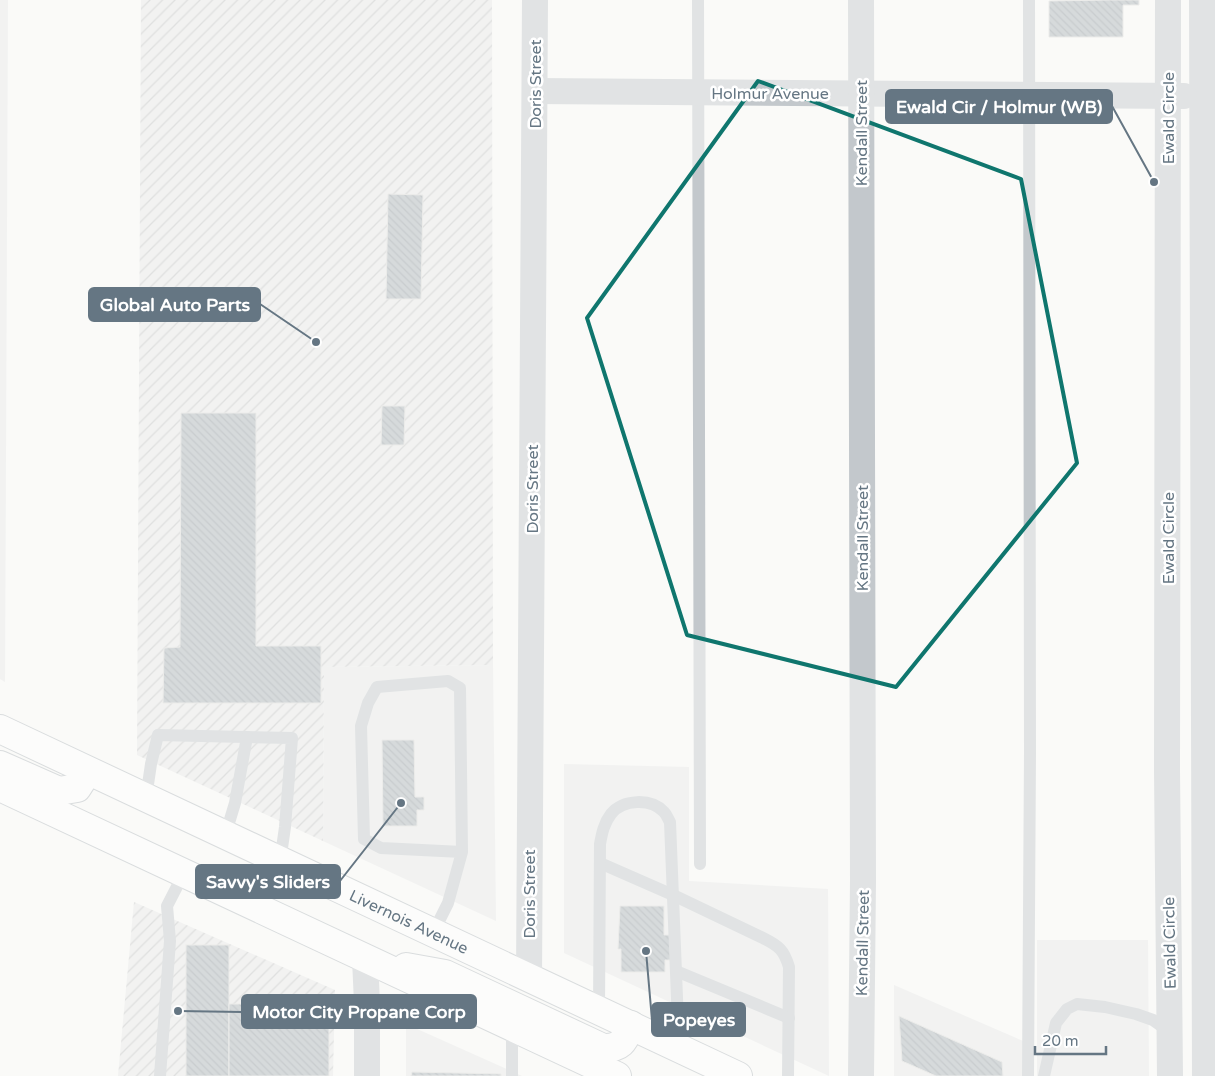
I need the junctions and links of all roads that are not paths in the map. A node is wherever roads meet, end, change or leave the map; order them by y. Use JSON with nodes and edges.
{"nodes":[{"id":1,"x":535,"y":0,"type":"edge"},
{"id":2,"x":698,"y":0,"type":"edge"},
{"id":3,"x":861,"y":0,"type":"edge"},
{"id":4,"x":1029,"y":0,"type":"edge"},
{"id":5,"x":1168,"y":0,"type":"edge"},
{"id":6,"x":1202,"y":0,"type":"edge"},
{"id":7,"x":535,"y":91,"type":"junction"},
{"id":8,"x":699,"y":93,"type":"junction"},
{"id":9,"x":861,"y":94,"type":"junction"},
{"id":10,"x":1028,"y":95,"type":"junction"},
{"id":11,"x":1168,"y":96,"type":"junction"},
{"id":12,"x":1208,"y":96,"type":"edge"},
{"id":13,"x":0,"y":729,"type":"edge"},
{"id":14,"x":247,"y":737,"type":"junction"},
{"id":15,"x":0,"y":765,"type":"edge"},
{"id":16,"x":1167,"y":770,"type":"junction"},
{"id":17,"x":88,"y":771,"type":"junction"},
{"id":18,"x":1209,"y":771,"type":"edge"},
{"id":19,"x":0,"y":787,"type":"edge"},
{"id":20,"x":146,"y":798,"type":"junction"},
{"id":21,"x":225,"y":836,"type":"junction"},
{"id":22,"x":462,"y":852,"type":"junction"},
{"id":23,"x":280,"y":862,"type":"junction"},
{"id":24,"x":600,"y":863,"type":"junction"},
{"id":25,"x":700,"y":864,"type":"dead end"},
{"id":26,"x":184,"y":873,"type":"junction"},
{"id":27,"x":673,"y":895,"type":"junction"},
{"id":28,"x":433,"y":933,"type":"junction"},
{"id":29,"x":365,"y":959,"type":"junction"},
{"id":30,"x":676,"y":971,"type":"junction"},
{"id":31,"x":529,"y":978,"type":"junction"},
{"id":32,"x":599,"y":1010,"type":"junction"},
{"id":33,"x":789,"y":1018,"type":"junction"},
{"id":34,"x":631,"y":1025,"type":"junction"},
{"id":35,"x":512,"y":1027,"type":"junction"},
{"id":36,"x":1170,"y":1032,"type":"junction"},
{"id":37,"x":678,"y":1048,"type":"junction"},
{"id":38,"x":160,"y":1076,"type":"edge"},
{"id":39,"x":367,"y":1076,"type":"edge"},
{"id":40,"x":512,"y":1076,"type":"edge"},
{"id":41,"x":617,"y":1076,"type":"edge"},
{"id":42,"x":738,"y":1076,"type":"edge"},
{"id":43,"x":788,"y":1076,"type":"edge"},
{"id":44,"x":860,"y":1076,"type":"edge"},
{"id":45,"x":1028,"y":1076,"type":"edge"},
{"id":46,"x":1044,"y":1076,"type":"edge"},
{"id":47,"x":1170,"y":1076,"type":"edge"},
{"id":48,"x":1205,"y":1076,"type":"edge"}],
"edges":[{"from":1,"to":7,"type":"street","name":"Doris Street"},
{"from":2,"to":8,"type":"lane"},
{"from":3,"to":9,"type":"street","name":"Kendall Street"},
{"from":4,"to":10,"type":"lane"},
{"from":5,"to":11,"type":"street","name":"Ewald Circle"},
{"from":6,"to":12,"type":"street"},
{"from":7,"to":8,"type":"street","name":"Holmur Avenue"},
{"from":7,"to":31,"type":"street","name":"Doris Street"},
{"from":8,"to":9,"type":"street","name":"Holmur Avenue"},
{"from":8,"to":25,"type":"lane"},
{"from":9,"to":10,"type":"street","name":"Holmur Avenue"},
{"from":9,"to":44,"type":"street","name":"Kendall Street"},
{"from":10,"to":11,"type":"street","name":"Holmur Avenue"},
{"from":10,"to":45,"type":"lane"},
{"from":11,"to":12,"type":"street","name":"Holmur Avenue"},
{"from":11,"to":16,"type":"street","name":"Ewald Circle"},
{"from":12,"to":18,"type":"street"},
{"from":13,"to":17,"type":"main road","name":"Livernois Avenue"},
{"from":14,"to":20,"type":"lane"},
{"from":14,"to":21,"type":"lane"},
{"from":14,"to":23,"type":"lane"},
{"from":15,"to":17,"type":"main road"},
{"from":16,"to":18,"type":"street"},
{"from":16,"to":36,"type":"street","name":"Ewald Circle"},
{"from":17,"to":20,"type":"main road","name":"Livernois Avenue"},
{"from":18,"to":48,"type":"street"},
{"from":19,"to":26,"type":"main road"},
{"from":20,"to":21,"type":"main road","name":"Livernois Avenue"},
{"from":21,"to":23,"type":"main road","name":"Livernois Avenue"},
{"from":22,"to":22,"type":"lane"},
{"from":22,"to":28,"type":"lane"},
{"from":23,"to":28,"type":"main road","name":"Livernois Avenue"},
{"from":24,"to":27,"type":"lane"},
{"from":24,"to":27,"type":"lane"},
{"from":24,"to":32,"type":"lane"},
{"from":26,"to":29,"type":"main road"},
{"from":26,"to":38,"type":"lane"},
{"from":27,"to":30,"type":"lane"},
{"from":27,"to":33,"type":"lane"},
{"from":28,"to":31,"type":"main road","name":"Livernois Avenue"},
{"from":29,"to":34,"type":"main road"},
{"from":29,"to":35,"type":"main road"},
{"from":29,"to":39,"type":"street"},
{"from":30,"to":33,"type":"lane"},
{"from":30,"to":37,"type":"lane"},
{"from":31,"to":32,"type":"main road","name":"Livernois Avenue"},
{"from":32,"to":34,"type":"main road","name":"Livernois Avenue"},
{"from":33,"to":43,"type":"lane"},
{"from":34,"to":37,"type":"main road","name":"Livernois Avenue"},
{"from":35,"to":40,"type":"lane"},
{"from":35,"to":41,"type":"main road"},
{"from":36,"to":46,"type":"lane"},
{"from":36,"to":47,"type":"street","name":"Ewald Circle"},
{"from":37,"to":42,"type":"main road","name":"Livernois Avenue"}]}
